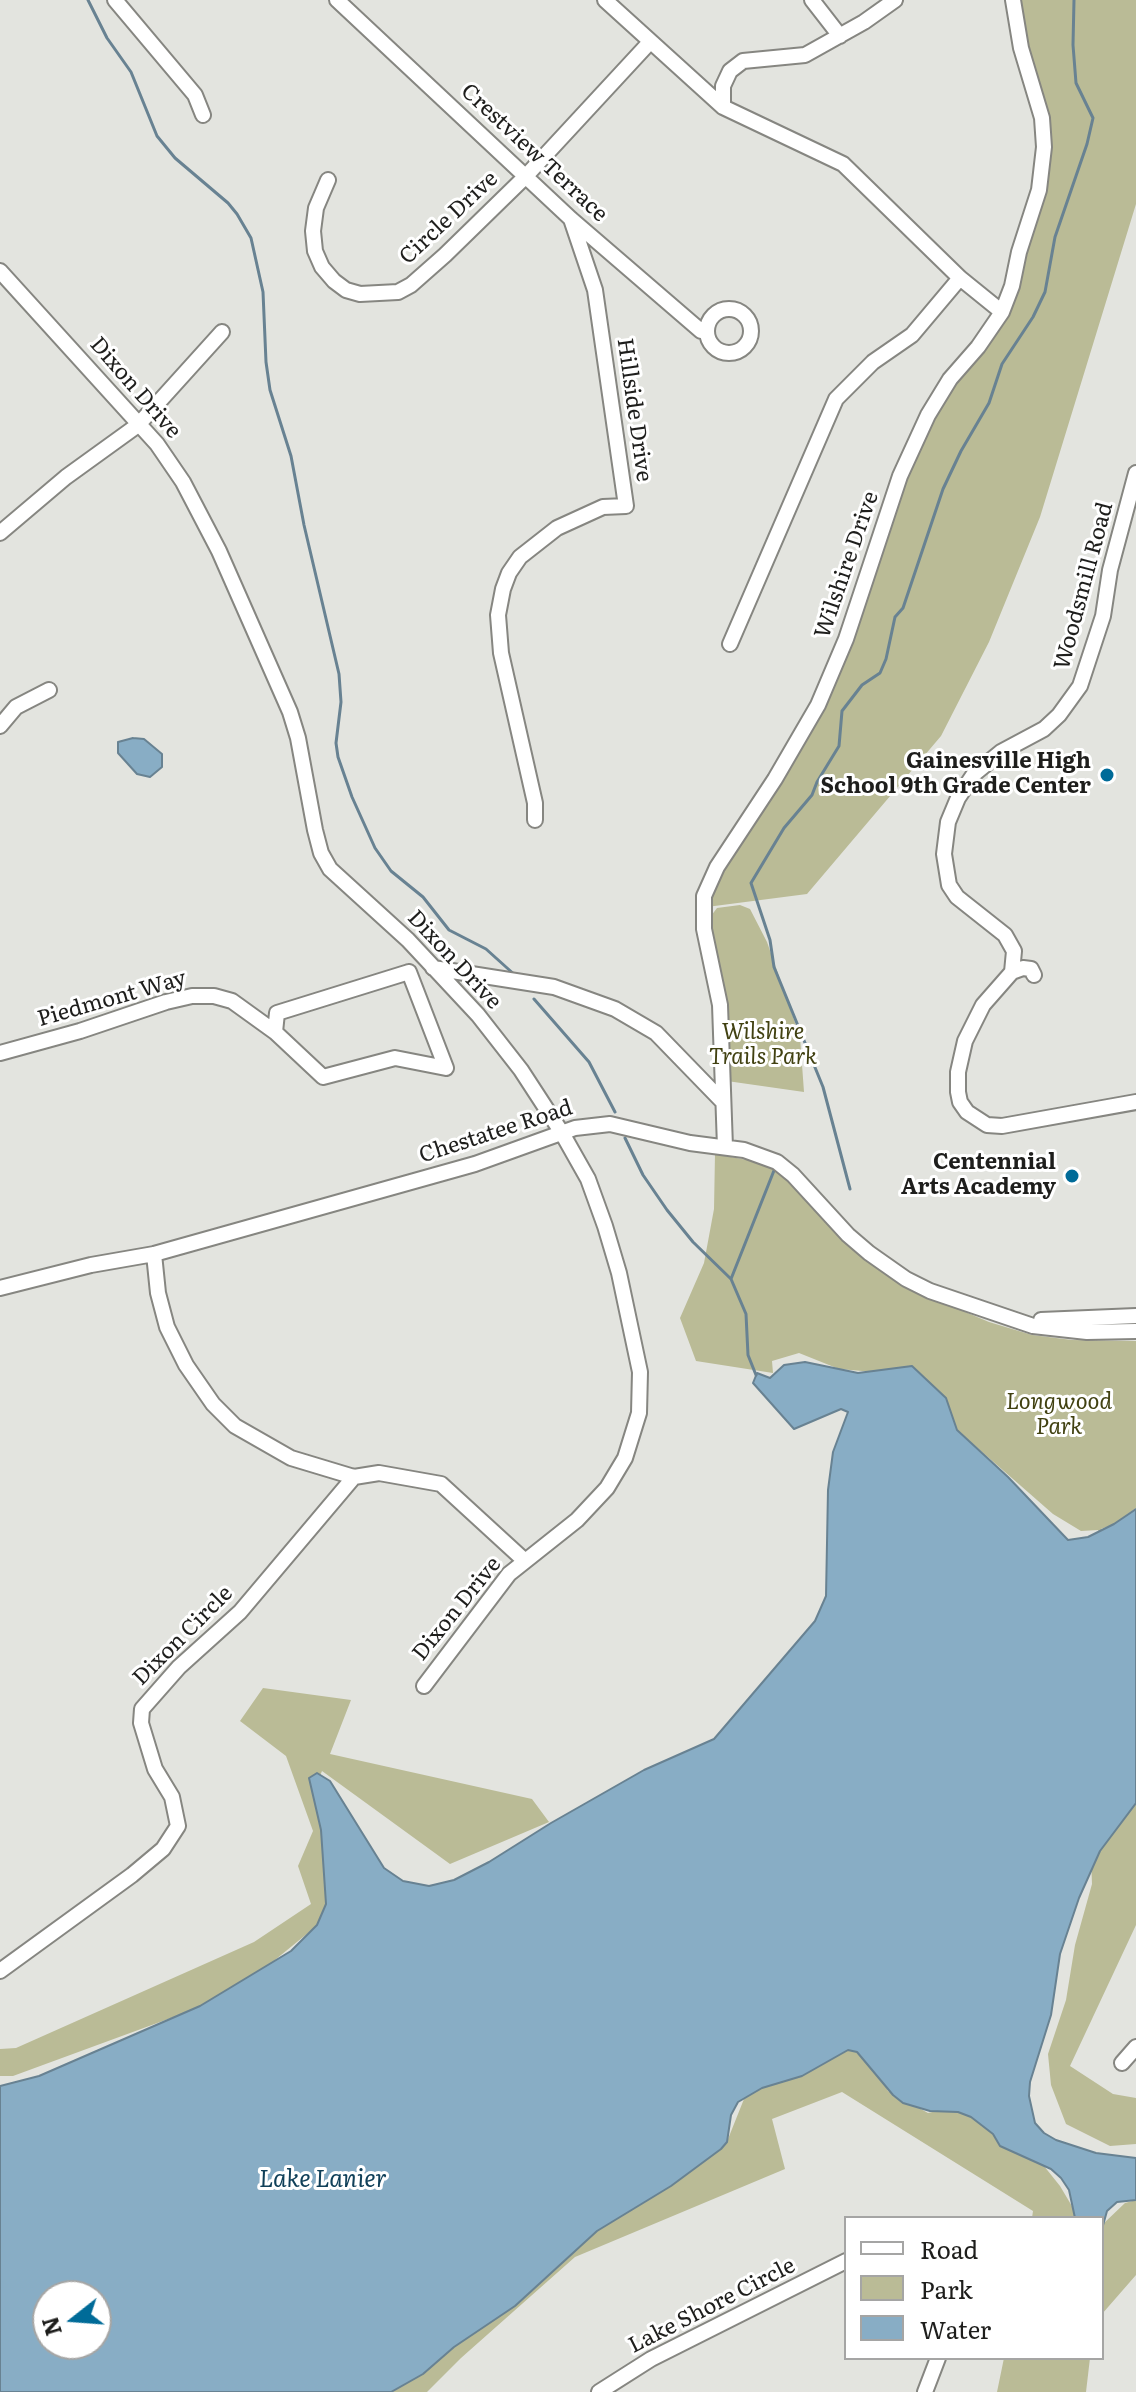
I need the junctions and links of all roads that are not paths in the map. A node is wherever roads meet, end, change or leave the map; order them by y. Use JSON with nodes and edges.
{"nodes":[{"id":1,"x":115,"y":0,"type":"edge"},
{"id":2,"x":337,"y":0,"type":"edge"},
{"id":3,"x":605,"y":0,"type":"edge"},
{"id":4,"x":812,"y":0,"type":"edge"},
{"id":5,"x":895,"y":0,"type":"edge"},
{"id":6,"x":1013,"y":0,"type":"edge"},
{"id":7,"x":840,"y":36,"type":"junction"},
{"id":8,"x":650,"y":42,"type":"junction"},
{"id":9,"x":723,"y":107,"type":"junction"},
{"id":10,"x":203,"y":115,"type":"dead end"},
{"id":11,"x":526,"y":176,"type":"junction"},
{"id":12,"x":328,"y":180,"type":"dead end"},
{"id":13,"x":571,"y":219,"type":"junction"},
{"id":14,"x":0,"y":271,"type":"edge"},
{"id":15,"x":960,"y":278,"type":"junction"},
{"id":16,"x":1002,"y":312,"type":"junction"},
{"id":17,"x":222,"y":332,"type":"dead end"},
{"id":18,"x":706,"y":332,"type":"dead end"},
{"id":19,"x":138,"y":425,"type":"junction"},
{"id":20,"x":1136,"y":473,"type":"edge"},
{"id":21,"x":0,"y":533,"type":"edge"},
{"id":22,"x":730,"y":644,"type":"dead end"},
{"id":23,"x":49,"y":690,"type":"dead end"},
{"id":24,"x":0,"y":726,"type":"edge"},
{"id":25,"x":535,"y":820,"type":"dead end"},
{"id":26,"x":433,"y":968,"type":"junction"},
{"id":27,"x":1012,"y":972,"type":"junction"},
{"id":28,"x":1034,"y":975,"type":"dead end"},
{"id":29,"x":275,"y":1032,"type":"junction"},
{"id":30,"x":0,"y":1053,"type":"edge"},
{"id":31,"x":723,"y":1102,"type":"junction"},
{"id":32,"x":1130,"y":1103,"type":"edge"},
{"id":33,"x":562,"y":1133,"type":"junction"},
{"id":34,"x":725,"y":1147,"type":"junction"},
{"id":35,"x":154,"y":1254,"type":"junction"},
{"id":36,"x":0,"y":1288,"type":"edge"},
{"id":37,"x":1136,"y":1316,"type":"edge"},
{"id":38,"x":1009,"y":1319,"type":"junction"},
{"id":39,"x":1136,"y":1331,"type":"edge"},
{"id":40,"x":354,"y":1477,"type":"junction"},
{"id":41,"x":525,"y":1561,"type":"junction"},
{"id":42,"x":424,"y":1686,"type":"dead end"},
{"id":43,"x":0,"y":1971,"type":"edge"},
{"id":44,"x":1136,"y":2047,"type":"edge"},
{"id":45,"x":1122,"y":2063,"type":"dead end"},
{"id":46,"x":844,"y":2262,"type":"edge"},
{"id":47,"x":937,"y":2360,"type":"edge"},
{"id":48,"x":599,"y":2392,"type":"edge"},
{"id":49,"x":925,"y":2392,"type":"edge"}],
"edges":[{"from":1,"to":10,"type":"street"},
{"from":2,"to":11,"type":"street","name":"Crestview Terrace"},
{"from":3,"to":8,"type":"street"},
{"from":4,"to":7,"type":"street"},
{"from":5,"to":7,"type":"street"},
{"from":6,"to":16,"type":"street","name":"Wilshire Drive"},
{"from":7,"to":9,"type":"street"},
{"from":8,"to":9,"type":"street"},
{"from":8,"to":11,"type":"street","name":"Circle Drive"},
{"from":9,"to":15,"type":"street"},
{"from":11,"to":12,"type":"street","name":"Circle Drive"},
{"from":11,"to":13,"type":"street","name":"Crestview Terrace"},
{"from":13,"to":18,"type":"street","name":"Crestview Terrace"},
{"from":13,"to":25,"type":"street","name":"Hillside Drive"},
{"from":14,"to":19,"type":"street","name":"Dixon Drive"},
{"from":15,"to":16,"type":"street"},
{"from":15,"to":22,"type":"street"},
{"from":16,"to":31,"type":"street","name":"Wilshire Drive"},
{"from":17,"to":19,"type":"street"},
{"from":19,"to":21,"type":"street"},
{"from":19,"to":26,"type":"street","name":"Dixon Drive"},
{"from":20,"to":27,"type":"street","name":"Woodsmill Road"},
{"from":23,"to":24,"type":"street"},
{"from":26,"to":31,"type":"street"},
{"from":26,"to":33,"type":"street","name":"Dixon Drive"},
{"from":27,"to":28,"type":"street"},
{"from":27,"to":32,"type":"street"},
{"from":29,"to":29,"type":"street","name":"Piedmont Way"},
{"from":29,"to":30,"type":"street","name":"Piedmont Way"},
{"from":31,"to":34,"type":"street","name":"Wilshire Drive"},
{"from":33,"to":34,"type":"street","name":"Chestatee Road"},
{"from":33,"to":35,"type":"street","name":"Chestatee Road"},
{"from":33,"to":41,"type":"street","name":"Dixon Drive"},
{"from":34,"to":38,"type":"street","name":"Chestatee Road"},
{"from":35,"to":36,"type":"street","name":"Chestatee Road"},
{"from":35,"to":40,"type":"street"},
{"from":37,"to":38,"type":"street"},
{"from":38,"to":39,"type":"street"},
{"from":40,"to":41,"type":"street"},
{"from":40,"to":43,"type":"street","name":"Dixon Circle"},
{"from":41,"to":42,"type":"street","name":"Dixon Drive"},
{"from":44,"to":45,"type":"street"},
{"from":46,"to":48,"type":"street","name":"Lake Shore Circle"},
{"from":47,"to":49,"type":"street"}]}
